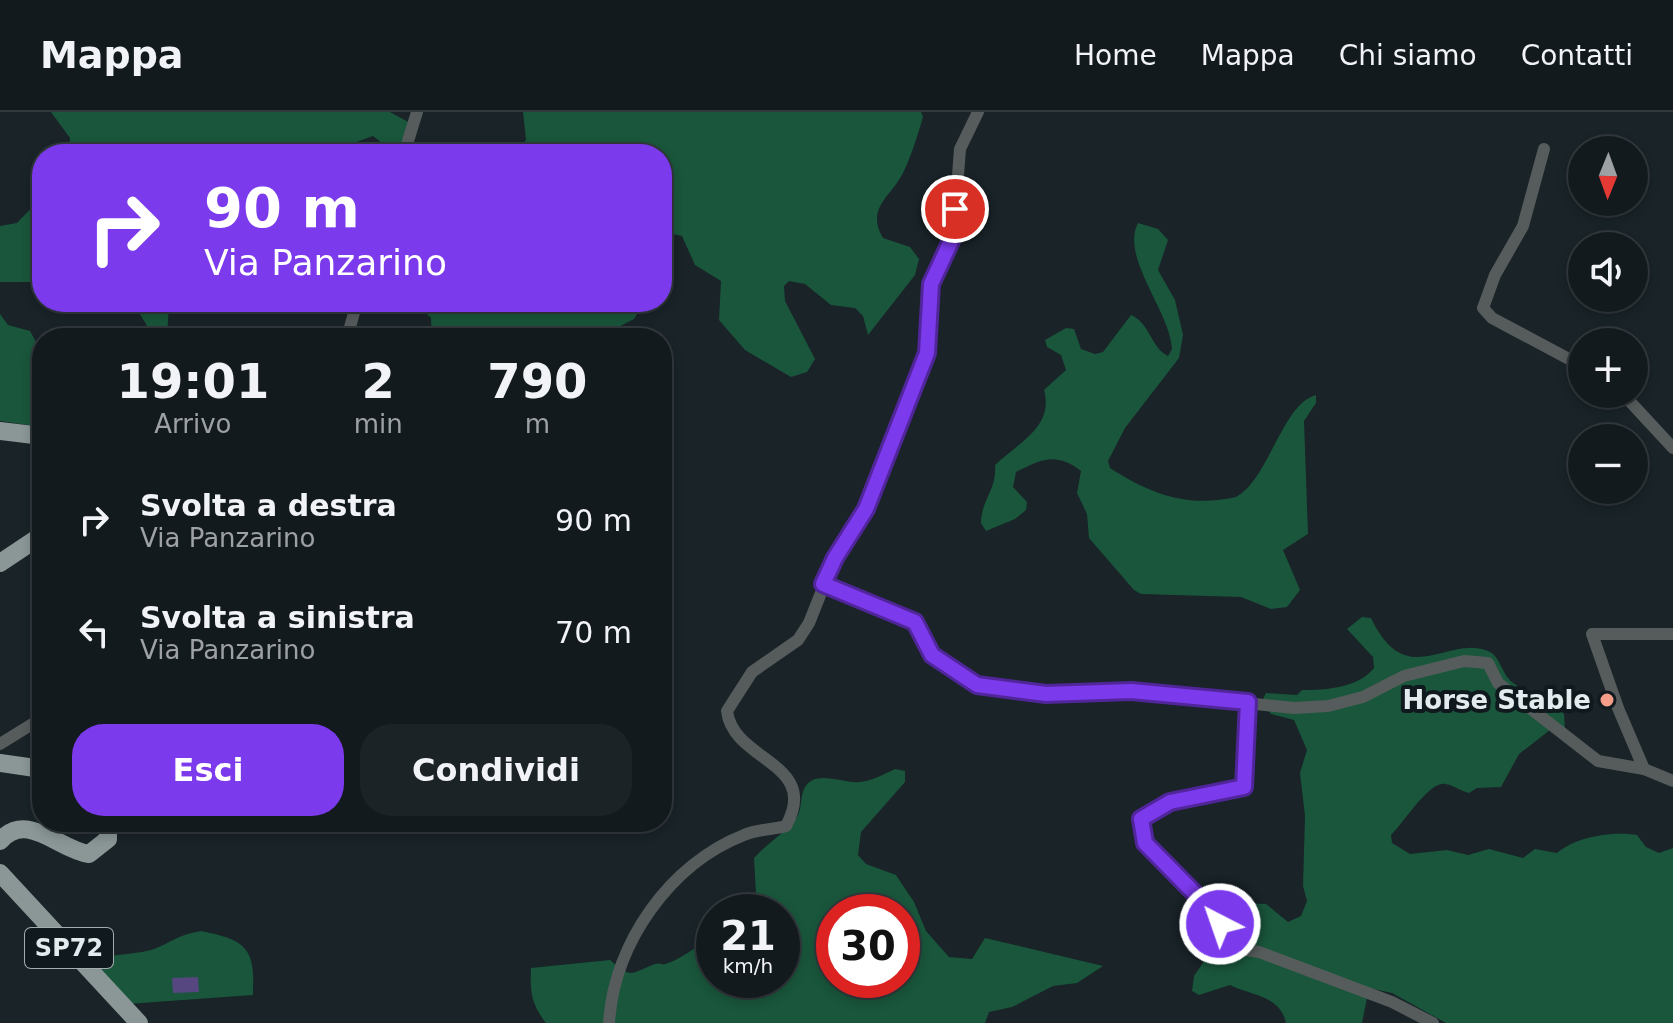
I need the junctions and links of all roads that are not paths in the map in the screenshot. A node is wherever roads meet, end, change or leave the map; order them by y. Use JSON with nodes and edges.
{"nodes":[{"id":1,"x":417,"y":112,"type":"edge"},
{"id":2,"x":978,"y":112,"type":"edge"},
{"id":3,"x":407,"y":144,"type":"edge"},
{"id":4,"x":1544,"y":149,"type":"dead end"},
{"id":5,"x":1568,"y":359,"type":"edge"},
{"id":6,"x":1636,"y":408,"type":"edge"},
{"id":7,"x":0,"y":431,"type":"edge"},
{"id":8,"x":32,"y":435,"type":"edge"},
{"id":9,"x":1673,"y":448,"type":"edge"},
{"id":10,"x":32,"y":542,"type":"edge"},
{"id":11,"x":0,"y":563,"type":"edge"},
{"id":12,"x":823,"y":584,"type":"junction"},
{"id":13,"x":1673,"y":634,"type":"edge"},
{"id":14,"x":1248,"y":702,"type":"junction"},
{"id":15,"x":32,"y":724,"type":"edge"},
{"id":16,"x":0,"y":744,"type":"edge"},
{"id":17,"x":0,"y":763,"type":"edge"},
{"id":18,"x":32,"y":768,"type":"edge"},
{"id":19,"x":1644,"y":769,"type":"junction"},
{"id":20,"x":1673,"y":781,"type":"edge"},
{"id":21,"x":32,"y":831,"type":"edge"},
{"id":22,"x":35,"y":832,"type":"edge"},
{"id":23,"x":108,"y":832,"type":"edge"},
{"id":24,"x":0,"y":841,"type":"edge"},
{"id":25,"x":0,"y":873,"type":"edge"},
{"id":26,"x":139,"y":1023,"type":"edge"},
{"id":27,"x":609,"y":1023,"type":"edge"},
{"id":28,"x":1433,"y":1023,"type":"edge"}],
"edges":[{"from":1,"to":3,"type":"street"},
{"from":2,"to":12,"type":"street"},
{"from":4,"to":5,"type":"street"},
{"from":6,"to":9,"type":"street"},
{"from":7,"to":8,"type":"main road"},
{"from":10,"to":11,"type":"main road"},
{"from":12,"to":14,"type":"street"},
{"from":12,"to":27,"type":"street"},
{"from":13,"to":19,"type":"street"},
{"from":14,"to":19,"type":"street"},
{"from":14,"to":28,"type":"street"},
{"from":15,"to":16,"type":"street"},
{"from":17,"to":18,"type":"main road"},
{"from":19,"to":20,"type":"street"},
{"from":21,"to":24,"type":"main road"},
{"from":22,"to":23,"type":"main road"},
{"from":25,"to":26,"type":"main road","number":"SP72"}]}
